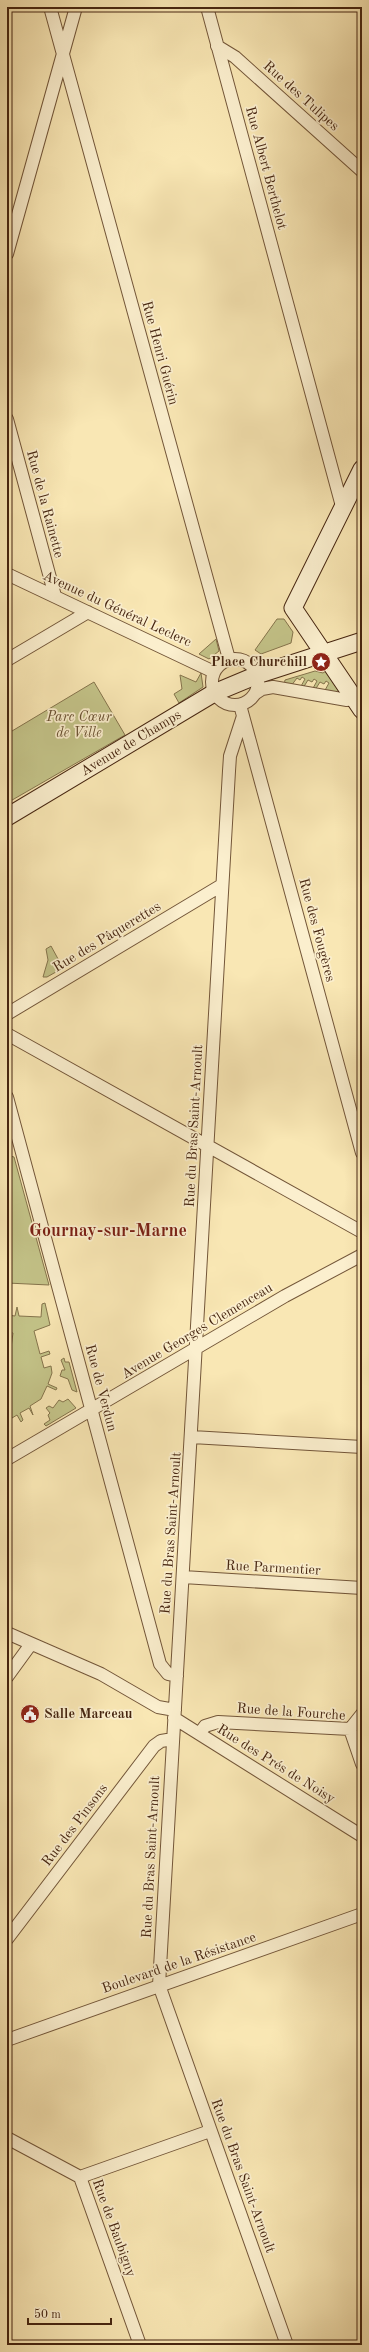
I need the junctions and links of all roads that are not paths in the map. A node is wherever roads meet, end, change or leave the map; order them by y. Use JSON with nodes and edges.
{"nodes":[{"id":1,"x":50,"y":7,"type":"edge"},
{"id":2,"x":76,"y":7,"type":"edge"},
{"id":3,"x":207,"y":7,"type":"edge"},
{"id":4,"x":218,"y":46,"type":"junction"},
{"id":5,"x":63,"y":54,"type":"junction"},
{"id":6,"x":362,"y":171,"type":"edge"},
{"id":7,"x":7,"y":254,"type":"edge"},
{"id":8,"x":7,"y":419,"type":"edge"},
{"id":9,"x":362,"y":469,"type":"edge"},
{"id":10,"x":343,"y":510,"type":"junction"},
{"id":11,"x":7,"y":574,"type":"edge"},
{"id":12,"x":55,"y":596,"type":"junction"},
{"id":13,"x":88,"y":612,"type":"junction"},
{"id":14,"x":362,"y":641,"type":"edge"},
{"id":15,"x":323,"y":654,"type":"junction"},
{"id":16,"x":229,"y":659,"type":"junction"},
{"id":17,"x":7,"y":660,"type":"edge"},
{"id":18,"x":214,"y":672,"type":"junction"},
{"id":19,"x":257,"y":674,"type":"junction"},
{"id":20,"x":214,"y":693,"type":"junction"},
{"id":21,"x":256,"y":693,"type":"junction"},
{"id":22,"x":359,"y":706,"type":"edge"},
{"id":23,"x":242,"y":710,"type":"junction"},
{"id":24,"x":7,"y":817,"type":"edge"},
{"id":25,"x":222,"y":885,"type":"junction"},
{"id":26,"x":7,"y":1014,"type":"edge"},
{"id":27,"x":7,"y":1034,"type":"edge"},
{"id":28,"x":7,"y":1097,"type":"edge"},
{"id":29,"x":207,"y":1146,"type":"junction"},
{"id":30,"x":362,"y":1153,"type":"edge"},
{"id":31,"x":362,"y":1232,"type":"edge"},
{"id":32,"x":362,"y":1255,"type":"edge"},
{"id":33,"x":196,"y":1348,"type":"junction"},
{"id":34,"x":91,"y":1410,"type":"junction"},
{"id":35,"x":192,"y":1437,"type":"junction"},
{"id":36,"x":362,"y":1447,"type":"edge"},
{"id":37,"x":7,"y":1459,"type":"edge"},
{"id":38,"x":183,"y":1577,"type":"junction"},
{"id":39,"x":362,"y":1588,"type":"edge"},
{"id":40,"x":7,"y":1633,"type":"edge"},
{"id":41,"x":32,"y":1644,"type":"junction"},
{"id":42,"x":177,"y":1676,"type":"junction"},
{"id":43,"x":7,"y":1677,"type":"edge"},
{"id":44,"x":174,"y":1714,"type":"junction"},
{"id":45,"x":362,"y":1714,"type":"edge"},
{"id":46,"x":350,"y":1729,"type":"junction"},
{"id":47,"x":200,"y":1734,"type":"junction"},
{"id":48,"x":173,"y":1739,"type":"junction"},
{"id":49,"x":362,"y":1764,"type":"edge"},
{"id":50,"x":362,"y":1836,"type":"edge"},
{"id":51,"x":362,"y":1914,"type":"edge"},
{"id":52,"x":7,"y":1939,"type":"edge"},
{"id":53,"x":159,"y":1985,"type":"junction"},
{"id":54,"x":7,"y":2040,"type":"edge"},
{"id":55,"x":210,"y":2131,"type":"junction"},
{"id":56,"x":7,"y":2138,"type":"edge"},
{"id":57,"x":80,"y":2177,"type":"junction"},
{"id":58,"x":140,"y":2345,"type":"edge"},
{"id":59,"x":287,"y":2345,"type":"edge"}],
"edges":[{"from":1,"to":5,"type":"street","name":"Rue Henri Guérin"},
{"from":2,"to":5,"type":"street"},
{"from":3,"to":4,"type":"street","name":"Rue Albert Berthelot"},
{"from":4,"to":6,"type":"street","name":"Rue des Tulipes"},
{"from":4,"to":10,"type":"street","name":"Rue Albert Berthelot"},
{"from":5,"to":7,"type":"street"},
{"from":5,"to":16,"type":"street","name":"Rue Henri Guérin"},
{"from":8,"to":12,"type":"street","name":"Rue de la Rainette"},
{"from":9,"to":10,"type":"main road"},
{"from":10,"to":15,"type":"main road"},
{"from":11,"to":12,"type":"street","name":"Avenue du Général Leclerc"},
{"from":12,"to":13,"type":"street","name":"Avenue du Général Leclerc"},
{"from":13,"to":17,"type":"street"},
{"from":13,"to":18,"type":"street","name":"Avenue du Général Leclerc"},
{"from":14,"to":15,"type":"main road","name":"Avenue de Champs"},
{"from":15,"to":19,"type":"main road","name":"Avenue de Champs"},
{"from":15,"to":22,"type":"main road"},
{"from":16,"to":18,"type":"street"},
{"from":16,"to":19,"type":"street"},
{"from":18,"to":20,"type":"street"},
{"from":19,"to":20,"type":"main road","name":"Avenue de Champs"},
{"from":19,"to":21,"type":"street"},
{"from":20,"to":23,"type":"street"},
{"from":20,"to":24,"type":"main road","name":"Avenue de Champs"},
{"from":21,"to":22,"type":"street"},
{"from":21,"to":23,"type":"street"},
{"from":23,"to":25,"type":"street","name":"Rue du Bras Saint-Arnoult"},
{"from":23,"to":30,"type":"street","name":"Rue des Fougères"},
{"from":25,"to":26,"type":"street","name":"Rue des Pâquerettes"},
{"from":25,"to":29,"type":"street","name":"Rue du Bras Saint-Arnoult"},
{"from":27,"to":29,"type":"street"},
{"from":28,"to":34,"type":"street","name":"Rue de Verdun"},
{"from":29,"to":31,"type":"street"},
{"from":29,"to":33,"type":"street","name":"Rue du Bras Saint-Arnoult"},
{"from":32,"to":33,"type":"street","name":"Avenue Georges Clemenceau"},
{"from":33,"to":34,"type":"street","name":"Avenue Georges Clemenceau"},
{"from":33,"to":35,"type":"street","name":"Rue du Bras Saint-Arnoult"},
{"from":34,"to":37,"type":"street","name":"Avenue Georges Clemenceau"},
{"from":34,"to":42,"type":"street","name":"Rue de Verdun"},
{"from":35,"to":36,"type":"street"},
{"from":35,"to":38,"type":"street","name":"Rue du Bras Saint-Arnoult"},
{"from":38,"to":39,"type":"street","name":"Rue Parmentier"},
{"from":38,"to":42,"type":"street","name":"Rue du Bras Saint-Arnoult"},
{"from":40,"to":41,"type":"street","name":"Rue des Prés de Noisy"},
{"from":41,"to":43,"type":"street"},
{"from":41,"to":44,"type":"street","name":"Rue des Prés de Noisy"},
{"from":42,"to":44,"type":"street","name":"Rue du Bras Saint-Arnoult"},
{"from":44,"to":47,"type":"street","name":"Rue des Prés de Noisy"},
{"from":44,"to":48,"type":"street","name":"Rue du Bras Saint-Arnoult"},
{"from":45,"to":46,"type":"street"},
{"from":46,"to":47,"type":"street","name":"Rue de la Fourche"},
{"from":46,"to":49,"type":"street","name":"Rue de la Fourche"},
{"from":47,"to":50,"type":"street","name":"Rue des Prés de Noisy"},
{"from":48,"to":52,"type":"street","name":"Rue des Pinsons"},
{"from":48,"to":53,"type":"street","name":"Rue du Bras Saint-Arnoult"},
{"from":51,"to":53,"type":"street","name":"Boulevard de la Résistance"},
{"from":53,"to":54,"type":"street","name":"Boulevard de la Résistance"},
{"from":53,"to":55,"type":"street","name":"Rue du Bras Saint-Arnoult"},
{"from":55,"to":57,"type":"street"},
{"from":55,"to":59,"type":"street","name":"Rue du Bras Saint-Arnoult"},
{"from":56,"to":57,"type":"street","name":"Rue de Baubigny"},
{"from":57,"to":58,"type":"street","name":"Rue de Baubigny"}]}
